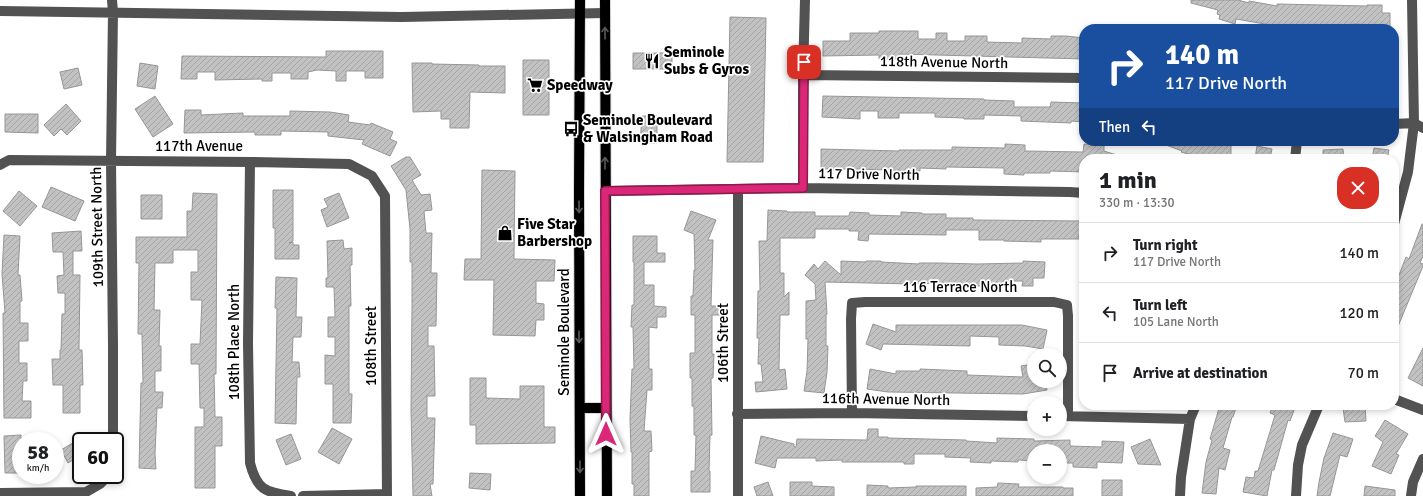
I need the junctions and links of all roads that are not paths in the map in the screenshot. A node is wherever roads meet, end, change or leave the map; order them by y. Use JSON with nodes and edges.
{"nodes":[{"id":1,"x":112,"y":0,"type":"edge"},
{"id":2,"x":580,"y":0,"type":"edge"},
{"id":3,"x":605,"y":0,"type":"edge"},
{"id":4,"x":805,"y":0,"type":"edge"},
{"id":5,"x":1412,"y":0,"type":"edge"},
{"id":6,"x":0,"y":11,"type":"edge"},
{"id":7,"x":113,"y":12,"type":"junction"},
{"id":8,"x":605,"y":13,"type":"junction"},
{"id":9,"x":580,"y":14,"type":"junction"},
{"id":10,"x":803,"y":75,"type":"junction"},
{"id":11,"x":1079,"y":78,"type":"edge"},
{"id":12,"x":1399,"y":124,"type":"edge"},
{"id":13,"x":1419,"y":126,"type":"edge"},
{"id":14,"x":111,"y":160,"type":"junction"},
{"id":15,"x":250,"y":162,"type":"junction"},
{"id":16,"x":0,"y":164,"type":"edge"},
{"id":17,"x":803,"y":188,"type":"junction"},
{"id":18,"x":738,"y":190,"type":"junction"},
{"id":19,"x":605,"y":191,"type":"junction"},
{"id":20,"x":1079,"y":193,"type":"edge"},
{"id":21,"x":385,"y":196,"type":"joint"},
{"id":22,"x":1399,"y":205,"type":"edge"},
{"id":23,"x":1065,"y":396,"type":"edge"},
{"id":24,"x":1399,"y":401,"type":"edge"},
{"id":25,"x":580,"y":408,"type":"junction"},
{"id":26,"x":606,"y":408,"type":"junction"},
{"id":27,"x":1194,"y":410,"type":"edge"},
{"id":28,"x":1317,"y":410,"type":"edge"},
{"id":29,"x":1423,"y":410,"type":"edge"},
{"id":30,"x":852,"y":413,"type":"junction"},
{"id":31,"x":737,"y":414,"type":"junction"},
{"id":32,"x":1027,"y":416,"type":"edge"},
{"id":33,"x":1067,"y":416,"type":"edge"},
{"id":34,"x":1190,"y":419,"type":"junction"},
{"id":35,"x":113,"y":432,"type":"edge"},
{"id":36,"x":1423,"y":459,"type":"edge"},
{"id":37,"x":100,"y":484,"type":"edge"},
{"id":38,"x":0,"y":493,"type":"edge"},
{"id":39,"x":387,"y":495,"type":"edge"},
{"id":40,"x":291,"y":496,"type":"edge"},
{"id":41,"x":303,"y":496,"type":"edge"},
{"id":42,"x":580,"y":496,"type":"edge"},
{"id":43,"x":607,"y":496,"type":"edge"},
{"id":44,"x":738,"y":496,"type":"edge"},
{"id":45,"x":1180,"y":496,"type":"edge"},
{"id":46,"x":1296,"y":496,"type":"edge"},
{"id":47,"x":1411,"y":496,"type":"edge"}],
"edges":[{"from":1,"to":7,"type":"street","name":"109th Street North"},
{"from":2,"to":9,"type":"main road","name":"Seminole Boulevard"},
{"from":3,"to":8,"type":"main road"},
{"from":4,"to":10,"type":"street"},
{"from":5,"to":13,"type":"street"},
{"from":6,"to":7,"type":"street"},
{"from":7,"to":9,"type":"street"},
{"from":7,"to":14,"type":"street","name":"109th Street North"},
{"from":8,"to":9,"type":"street"},
{"from":19,"to":8,"type":"main road","one_way":true},
{"from":9,"to":25,"type":"main road","name":"Seminole Boulevard","one_way":true},
{"from":10,"to":11,"type":"street","name":"118th Avenue North"},
{"from":10,"to":17,"type":"street"},
{"from":12,"to":13,"type":"street"},
{"from":13,"to":22,"type":"street"},
{"from":14,"to":15,"type":"street","name":"117th Avenue"},
{"from":14,"to":16,"type":"street","name":"117th Avenue"},
{"from":14,"to":35,"type":"street","name":"109th Street North"},
{"from":15,"to":21,"type":"street","name":"117th Avenue"},
{"from":15,"to":40,"type":"street","name":"108th Place North"},
{"from":17,"to":18,"type":"street","name":"117 Drive North"},
{"from":17,"to":20,"type":"street","name":"117 Drive North"},
{"from":18,"to":19,"type":"street","name":"117 Drive North"},
{"from":18,"to":31,"type":"street","name":"106th Street"},
{"from":19,"to":26,"type":"main road"},
{"from":21,"to":39,"type":"street","name":"108th Street"},
{"from":23,"to":30,"type":"street","name":"116 Terrace North"},
{"from":24,"to":29,"type":"street"},
{"from":25,"to":26,"type":"main road"},
{"from":25,"to":42,"type":"main road","name":"Seminole Boulevard","one_way":true},
{"from":26,"to":43,"type":"main road"},
{"from":27,"to":34,"type":"street"},
{"from":28,"to":46,"type":"street"},
{"from":30,"to":31,"type":"street","name":"116th Avenue North"},
{"from":30,"to":32,"type":"street","name":"116th Avenue North"},
{"from":31,"to":44,"type":"street","name":"106th Street"},
{"from":33,"to":34,"type":"street"},
{"from":34,"to":45,"type":"street"},
{"from":36,"to":47,"type":"street"},
{"from":37,"to":38,"type":"street"},
{"from":39,"to":41,"type":"street"}]}
